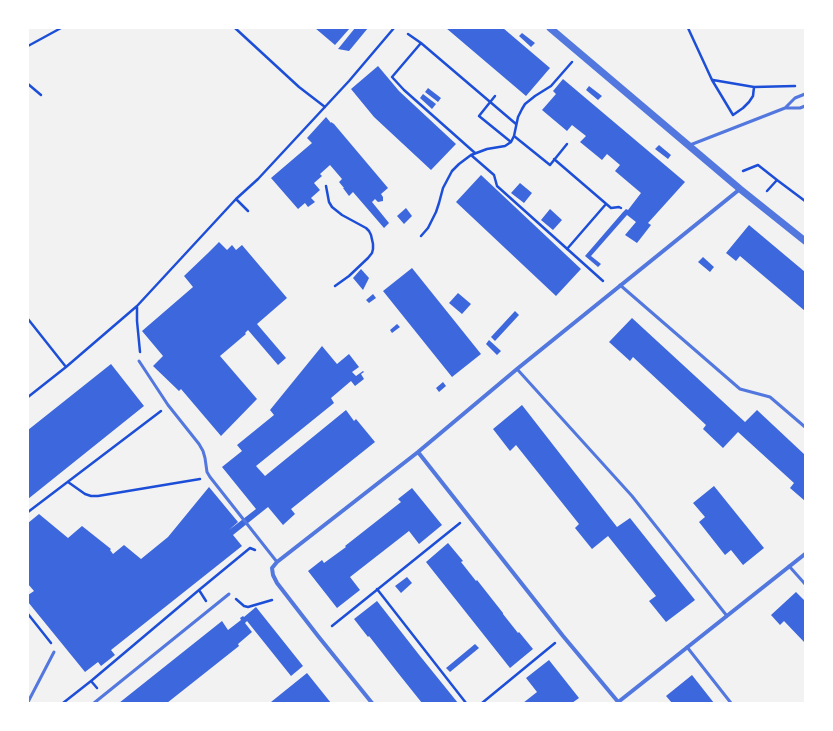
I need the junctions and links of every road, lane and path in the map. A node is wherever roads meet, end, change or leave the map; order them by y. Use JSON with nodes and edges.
{"nodes":[{"id":1,"x":61,"y":28,"type":"edge"},
{"id":2,"x":235,"y":28,"type":"edge"},
{"id":3,"x":394,"y":28,"type":"edge"},
{"id":4,"x":550,"y":28,"type":"edge"},
{"id":5,"x":688,"y":28,"type":"edge"},
{"id":6,"x":408,"y":34,"type":"dead end"},
{"id":7,"x":421,"y":44,"type":"junction"},
{"id":8,"x":28,"y":46,"type":"edge"},
{"id":9,"x":574,"y":60,"type":"dead end"},
{"id":10,"x":712,"y":80,"type":"junction"},
{"id":11,"x":28,"y":84,"type":"edge"},
{"id":12,"x":798,"y":86,"type":"dead end"},
{"id":13,"x":754,"y":87,"type":"junction"},
{"id":14,"x":805,"y":94,"type":"edge"},
{"id":15,"x":41,"y":95,"type":"dead end"},
{"id":16,"x":495,"y":96,"type":"dead end"},
{"id":17,"x":490,"y":102,"type":"junction"},
{"id":18,"x":805,"y":106,"type":"edge"},
{"id":19,"x":325,"y":107,"type":"junction"},
{"id":20,"x":786,"y":108,"type":"junction"},
{"id":21,"x":516,"y":124,"type":"junction"},
{"id":22,"x":514,"y":136,"type":"junction"},
{"id":23,"x":511,"y":142,"type":"junction"},
{"id":24,"x":567,"y":144,"type":"dead end"},
{"id":25,"x":690,"y":145,"type":"junction"},
{"id":26,"x":475,"y":153,"type":"junction"},
{"id":27,"x":471,"y":154,"type":"junction"},
{"id":28,"x":554,"y":159,"type":"junction"},
{"id":29,"x":744,"y":171,"type":"dead end"},
{"id":30,"x":777,"y":180,"type":"junction"},
{"id":31,"x":326,"y":186,"type":"dead end"},
{"id":32,"x":740,"y":189,"type":"junction"},
{"id":33,"x":767,"y":191,"type":"dead end"},
{"id":34,"x":236,"y":198,"type":"junction"},
{"id":35,"x":805,"y":201,"type":"edge"},
{"id":36,"x":606,"y":204,"type":"junction"},
{"id":37,"x":621,"y":208,"type":"dead end"},
{"id":38,"x":248,"y":211,"type":"dead end"},
{"id":39,"x":421,"y":236,"type":"dead end"},
{"id":40,"x":805,"y":241,"type":"edge"},
{"id":41,"x":567,"y":249,"type":"junction"},
{"id":42,"x":603,"y":281,"type":"dead end"},
{"id":43,"x":620,"y":285,"type":"junction"},
{"id":44,"x":335,"y":286,"type":"dead end"},
{"id":45,"x":137,"y":306,"type":"junction"},
{"id":46,"x":28,"y":319,"type":"edge"},
{"id":47,"x":139,"y":361,"type":"joint"},
{"id":48,"x":66,"y":367,"type":"junction"},
{"id":49,"x":517,"y":369,"type":"junction"},
{"id":50,"x":28,"y":397,"type":"edge"},
{"id":51,"x":168,"y":405,"type":"junction"},
{"id":52,"x":805,"y":427,"type":"edge"},
{"id":53,"x":418,"y":452,"type":"junction"},
{"id":54,"x":210,"y":477,"type":"junction"},
{"id":55,"x":68,"y":482,"type":"junction"},
{"id":56,"x":28,"y":512,"type":"edge"},
{"id":57,"x":460,"y":523,"type":"dead end"},
{"id":58,"x":256,"y":551,"type":"dead end"},
{"id":59,"x":805,"y":554,"type":"edge"},
{"id":60,"x":277,"y":562,"type":"junction"},
{"id":61,"x":789,"y":566,"type":"junction"},
{"id":62,"x":805,"y":584,"type":"edge"},
{"id":63,"x":377,"y":590,"type":"junction"},
{"id":64,"x":230,"y":594,"type":"joint"},
{"id":65,"x":272,"y":600,"type":"dead end"},
{"id":66,"x":28,"y":614,"type":"edge"},
{"id":67,"x":727,"y":616,"type":"junction"},
{"id":68,"x":332,"y":626,"type":"dead end"},
{"id":69,"x":555,"y":643,"type":"dead end"},
{"id":70,"x":687,"y":647,"type":"junction"},
{"id":71,"x":54,"y":652,"type":"joint"},
{"id":72,"x":28,"y":702,"type":"edge"},
{"id":73,"x":63,"y":703,"type":"edge"},
{"id":74,"x":94,"y":703,"type":"edge"},
{"id":75,"x":372,"y":703,"type":"edge"},
{"id":76,"x":466,"y":703,"type":"edge"},
{"id":77,"x":482,"y":703,"type":"edge"},
{"id":78,"x":618,"y":703,"type":"edge"},
{"id":79,"x":731,"y":703,"type":"edge"}],
"edges":[{"from":1,"to":8,"type":"path"},
{"from":2,"to":19,"type":"path"},
{"from":3,"to":19,"type":"path"},
{"from":4,"to":25,"type":"street"},
{"from":5,"to":10,"type":"path"},
{"from":6,"to":7,"type":"path"},
{"from":7,"to":17,"type":"path"},
{"from":7,"to":26,"type":"path"},
{"from":9,"to":21,"type":"path"},
{"from":10,"to":13,"type":"path"},
{"from":10,"to":13,"type":"path"},
{"from":11,"to":15,"type":"path"},
{"from":12,"to":13,"type":"path"},
{"from":14,"to":20,"type":"lane"},
{"from":16,"to":17,"type":"path"},
{"from":17,"to":21,"type":"path"},
{"from":17,"to":23,"type":"path"},
{"from":18,"to":20,"type":"lane"},
{"from":19,"to":34,"type":"path"},
{"from":20,"to":25,"type":"lane"},
{"from":21,"to":22,"type":"path"},
{"from":22,"to":23,"type":"path"},
{"from":22,"to":28,"type":"path"},
{"from":23,"to":26,"type":"path"},
{"from":24,"to":28,"type":"path"},
{"from":25,"to":32,"type":"street"},
{"from":26,"to":27,"type":"path"},
{"from":27,"to":39,"type":"path"},
{"from":27,"to":41,"type":"path"},
{"from":28,"to":36,"type":"path"},
{"from":29,"to":30,"type":"path"},
{"from":30,"to":33,"type":"path"},
{"from":30,"to":35,"type":"path"},
{"from":31,"to":44,"type":"path"},
{"from":32,"to":40,"type":"street"},
{"from":32,"to":43,"type":"street"},
{"from":34,"to":38,"type":"path"},
{"from":34,"to":45,"type":"path"},
{"from":36,"to":37,"type":"path"},
{"from":36,"to":41,"type":"path"},
{"from":41,"to":42,"type":"path"},
{"from":43,"to":49,"type":"street"},
{"from":43,"to":52,"type":"lane"},
{"from":45,"to":47,"type":"path"},
{"from":45,"to":48,"type":"path"},
{"from":46,"to":48,"type":"path"},
{"from":47,"to":51,"type":"lane"},
{"from":48,"to":50,"type":"path"},
{"from":49,"to":53,"type":"street"},
{"from":49,"to":67,"type":"lane"},
{"from":51,"to":54,"type":"lane"},
{"from":51,"to":55,"type":"path"},
{"from":53,"to":60,"type":"street"},
{"from":53,"to":78,"type":"street"},
{"from":54,"to":55,"type":"path"},
{"from":54,"to":60,"type":"lane"},
{"from":55,"to":56,"type":"path"},
{"from":57,"to":63,"type":"path"},
{"from":58,"to":73,"type":"path"},
{"from":59,"to":61,"type":"street"},
{"from":60,"to":75,"type":"street"},
{"from":61,"to":62,"type":"lane"},
{"from":61,"to":67,"type":"street"},
{"from":63,"to":68,"type":"path"},
{"from":63,"to":76,"type":"path"},
{"from":64,"to":65,"type":"path"},
{"from":64,"to":74,"type":"lane"},
{"from":66,"to":71,"type":"path"},
{"from":67,"to":70,"type":"street"},
{"from":69,"to":77,"type":"path"},
{"from":70,"to":78,"type":"street"},
{"from":70,"to":79,"type":"lane"},
{"from":71,"to":72,"type":"lane"}]}
